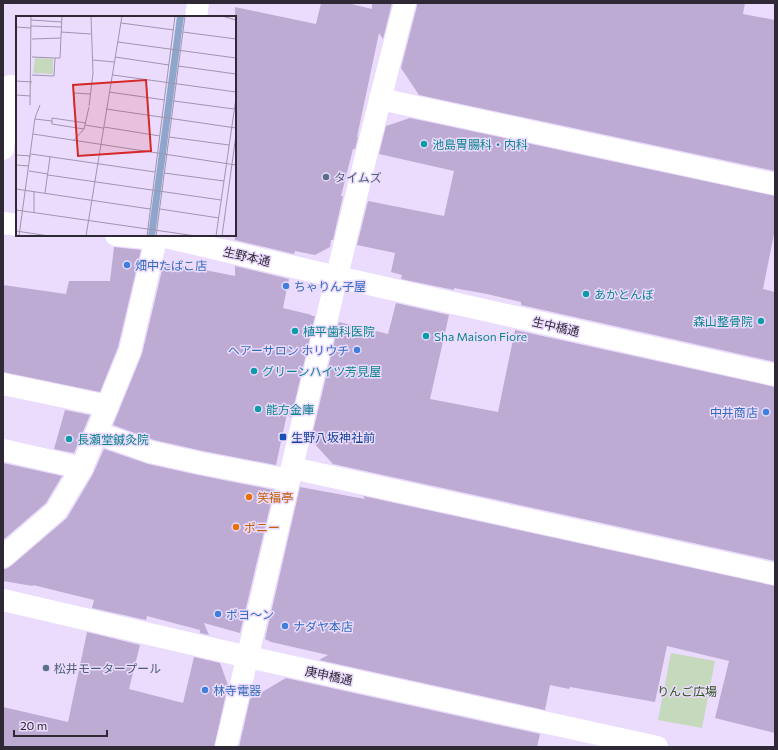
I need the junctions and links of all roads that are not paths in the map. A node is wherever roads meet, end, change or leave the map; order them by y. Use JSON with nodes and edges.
{"nodes":[{"id":1,"x":198,"y":3,"type":"edge"},
{"id":2,"x":405,"y":3,"type":"edge"},
{"id":3,"x":196,"y":16,"type":"edge"},
{"id":4,"x":16,"y":87,"type":"edge"},
{"id":5,"x":380,"y":99,"type":"junction"},
{"id":6,"x":3,"y":149,"type":"edge"},
{"id":7,"x":775,"y":184,"type":"edge"},
{"id":8,"x":3,"y":223,"type":"edge"},
{"id":9,"x":16,"y":225,"type":"edge"},
{"id":10,"x":156,"y":236,"type":"edge"},
{"id":11,"x":337,"y":277,"type":"junction"},
{"id":12,"x":775,"y":375,"type":"edge"},
{"id":13,"x":3,"y":384,"type":"edge"},
{"id":14,"x":108,"y":406,"type":"junction"},
{"id":15,"x":97,"y":432,"type":"junction"},
{"id":16,"x":3,"y":450,"type":"edge"},
{"id":17,"x":82,"y":468,"type":"junction"},
{"id":18,"x":291,"y":474,"type":"junction"},
{"id":19,"x":3,"y":557,"type":"edge"},
{"id":20,"x":775,"y":574,"type":"edge"},
{"id":21,"x":3,"y":600,"type":"edge"},
{"id":22,"x":248,"y":657,"type":"junction"},
{"id":23,"x":226,"y":747,"type":"edge"},
{"id":24,"x":657,"y":747,"type":"edge"}],
"edges":[{"from":1,"to":3,"type":"street"},
{"from":2,"to":5,"type":"street"},
{"from":4,"to":6,"type":"street"},
{"from":5,"to":7,"type":"street"},
{"from":5,"to":11,"type":"street"},
{"from":8,"to":9,"type":"street"},
{"from":10,"to":11,"type":"street","name":"生野本通"},
{"from":10,"to":14,"type":"street"},
{"from":11,"to":12,"type":"street","name":"生中橋通"},
{"from":11,"to":18,"type":"street"},
{"from":13,"to":14,"type":"street"},
{"from":14,"to":15,"type":"street"},
{"from":15,"to":17,"type":"street"},
{"from":15,"to":18,"type":"street"},
{"from":16,"to":17,"type":"street"},
{"from":17,"to":19,"type":"street"},
{"from":18,"to":20,"type":"street"},
{"from":18,"to":22,"type":"street"},
{"from":21,"to":22,"type":"street","name":"庚申橋通"},
{"from":22,"to":23,"type":"street"},
{"from":22,"to":24,"type":"street","name":"庚申橋通"}]}
